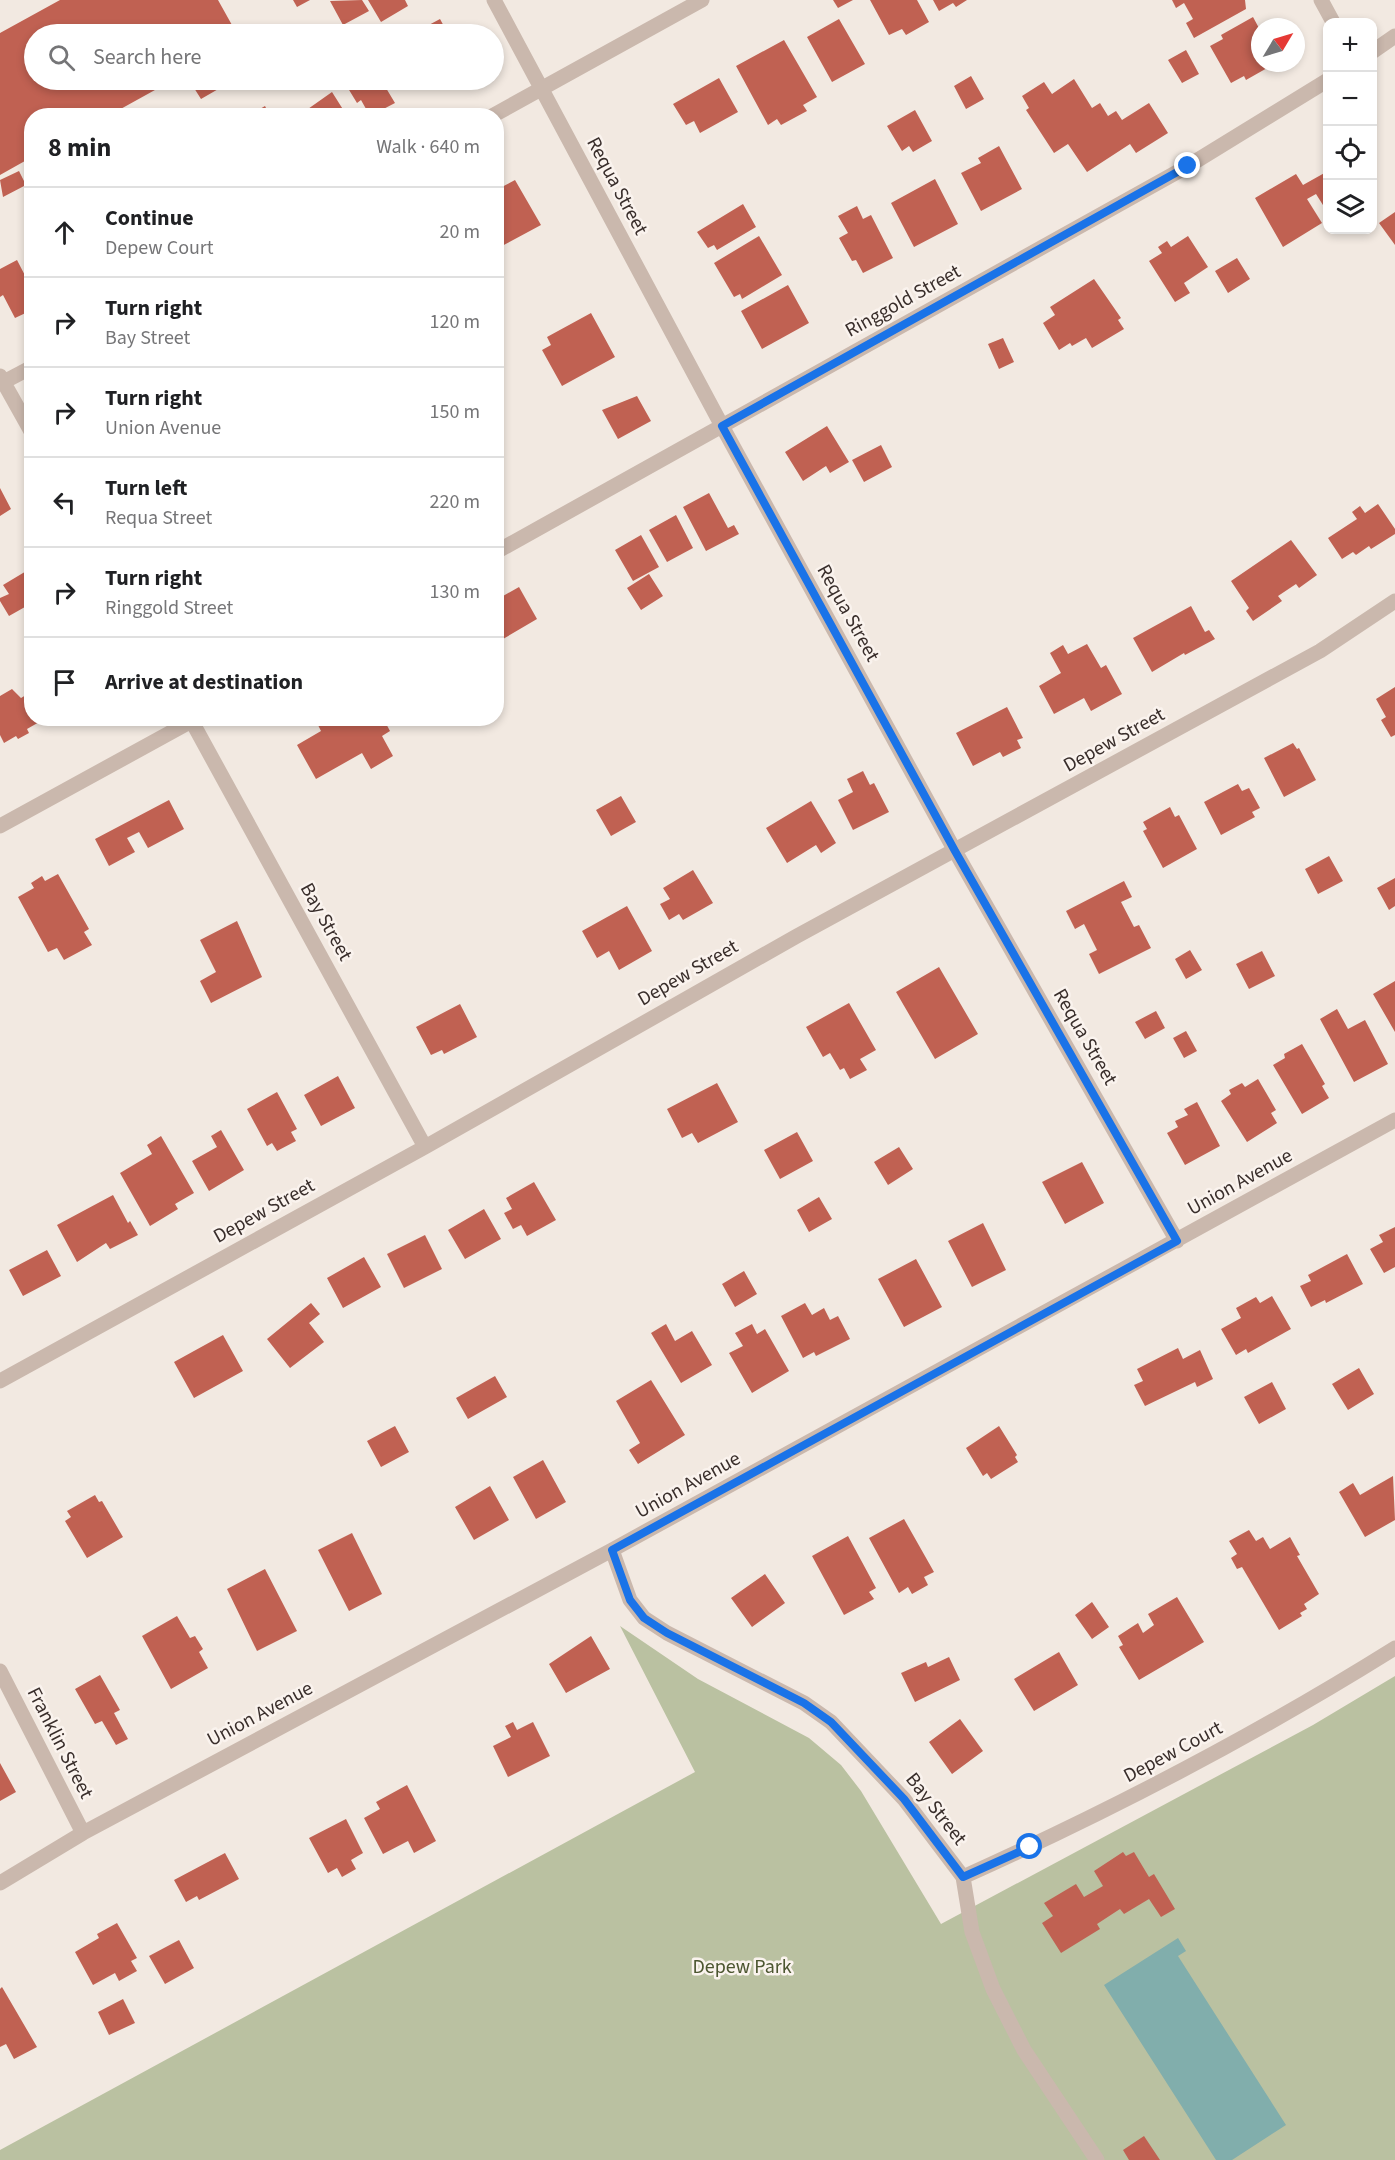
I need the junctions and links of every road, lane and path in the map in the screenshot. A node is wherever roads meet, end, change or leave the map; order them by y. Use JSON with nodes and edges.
{"nodes":[{"id":1,"x":494,"y":0,"type":"edge"},
{"id":2,"x":702,"y":0,"type":"edge"},
{"id":3,"x":1321,"y":0,"type":"edge"},
{"id":4,"x":1331,"y":18,"type":"edge"},
{"id":5,"x":1395,"y":36,"type":"edge"},
{"id":6,"x":1377,"y":49,"type":"edge"},
{"id":7,"x":1323,"y":83,"type":"edge"},
{"id":8,"x":541,"y":88,"type":"junction"},
{"id":9,"x":504,"y":109,"type":"edge"},
{"id":10,"x":24,"y":371,"type":"edge"},
{"id":11,"x":1,"y":381,"type":"edge"},
{"id":12,"x":24,"y":420,"type":"edge"},
{"id":13,"x":722,"y":426,"type":"junction"},
{"id":14,"x":504,"y":548,"type":"edge"},
{"id":15,"x":1395,"y":601,"type":"edge"},
{"id":16,"x":182,"y":726,"type":"edge"},
{"id":17,"x":196,"y":726,"type":"edge"},
{"id":18,"x":0,"y":826,"type":"edge"},
{"id":19,"x":955,"y":851,"type":"junction"},
{"id":20,"x":1395,"y":1120,"type":"edge"},
{"id":21,"x":425,"y":1147,"type":"junction"},
{"id":22,"x":1177,"y":1241,"type":"junction"},
{"id":23,"x":0,"y":1381,"type":"edge"},
{"id":24,"x":612,"y":1550,"type":"junction"},
{"id":25,"x":1395,"y":1648,"type":"edge"},
{"id":26,"x":0,"y":1671,"type":"edge"},
{"id":27,"x":83,"y":1833,"type":"junction"},
{"id":28,"x":963,"y":1877,"type":"junction"},
{"id":29,"x":0,"y":1883,"type":"edge"},
{"id":30,"x":1096,"y":2160,"type":"edge"}],
"edges":[{"from":1,"to":8,"type":"street","name":"Requa Street"},
{"from":2,"to":8,"type":"street"},
{"from":3,"to":4,"type":"street"},
{"from":5,"to":6,"type":"street"},
{"from":7,"to":13,"type":"street","name":"Ringgold Street"},
{"from":8,"to":9,"type":"street"},
{"from":8,"to":13,"type":"street","name":"Requa Street"},
{"from":10,"to":11,"type":"street"},
{"from":11,"to":12,"type":"street"},
{"from":13,"to":14,"type":"street","name":"Ringgold Street"},
{"from":13,"to":19,"type":"street","name":"Requa Street"},
{"from":15,"to":19,"type":"street","name":"Depew Street"},
{"from":16,"to":18,"type":"street"},
{"from":17,"to":21,"type":"street","name":"Bay Street"},
{"from":19,"to":21,"type":"street","name":"Depew Street"},
{"from":19,"to":22,"type":"street","name":"Requa Street"},
{"from":20,"to":22,"type":"street","name":"Union Avenue"},
{"from":21,"to":23,"type":"street","name":"Depew Street"},
{"from":22,"to":24,"type":"street","name":"Union Avenue"},
{"from":24,"to":27,"type":"street","name":"Union Avenue"},
{"from":24,"to":28,"type":"street","name":"Bay Street"},
{"from":25,"to":28,"type":"street","name":"Depew Court"},
{"from":26,"to":27,"type":"street","name":"Franklin Street"},
{"from":27,"to":29,"type":"street","name":"Union Avenue"},
{"from":28,"to":30,"type":"street","name":"Bay Street"}]}
